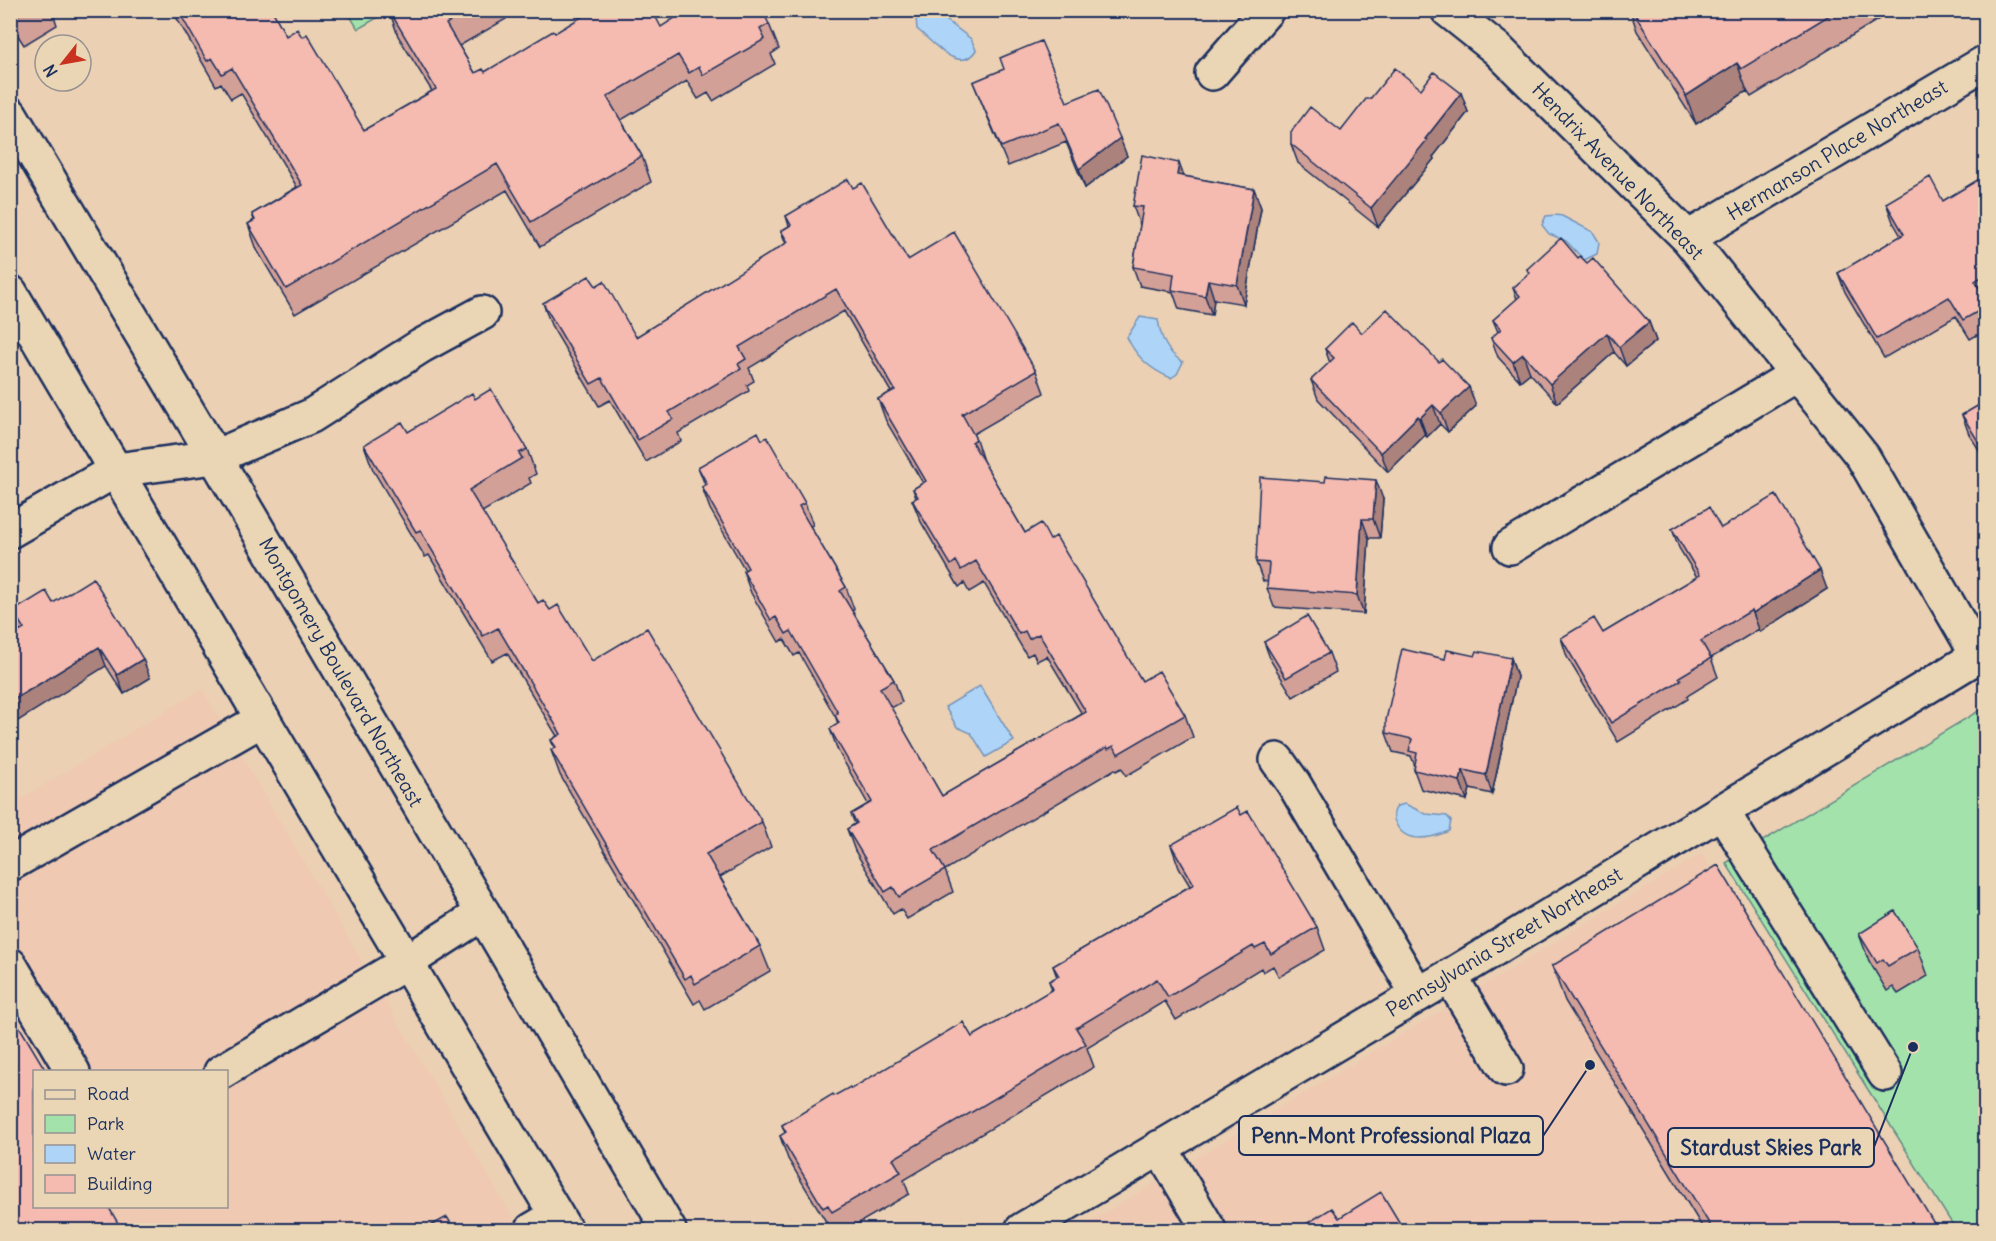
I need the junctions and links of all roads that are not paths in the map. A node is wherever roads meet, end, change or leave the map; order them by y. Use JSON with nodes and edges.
{"nodes":[{"id":1,"x":1267,"y":10,"type":"edge"},
{"id":2,"x":1448,"y":10,"type":"edge"},
{"id":3,"x":1986,"y":62,"type":"edge"},
{"id":4,"x":1212,"y":73,"type":"dead end"},
{"id":5,"x":10,"y":114,"type":"edge"},
{"id":6,"x":1688,"y":238,"type":"junction"},
{"id":7,"x":10,"y":292,"type":"edge"},
{"id":8,"x":482,"y":313,"type":"dead end"},
{"id":9,"x":1797,"y":374,"type":"junction"},
{"id":10,"x":215,"y":457,"type":"junction"},
{"id":11,"x":116,"y":470,"type":"junction"},
{"id":12,"x":10,"y":531,"type":"edge"},
{"id":13,"x":1510,"y":547,"type":"dead end"},
{"id":14,"x":1982,"y":654,"type":"edge"},
{"id":15,"x":263,"y":719,"type":"junction"},
{"id":16,"x":1277,"y":759,"type":"dead end"},
{"id":17,"x":1722,"y":811,"type":"junction"},
{"id":18,"x":10,"y":864,"type":"edge"},
{"id":19,"x":483,"y":914,"type":"junction"},
{"id":20,"x":407,"y":962,"type":"junction"},
{"id":21,"x":10,"y":965,"type":"edge"},
{"id":22,"x":1450,"y":976,"type":"junction"},
{"id":23,"x":1418,"y":995,"type":"junction"},
{"id":24,"x":1506,"y":1069,"type":"dead end"},
{"id":25,"x":72,"y":1070,"type":"edge"},
{"id":26,"x":223,"y":1070,"type":"edge"},
{"id":27,"x":1886,"y":1074,"type":"dead end"},
{"id":28,"x":1160,"y":1147,"type":"junction"},
{"id":29,"x":551,"y":1226,"type":"edge"},
{"id":30,"x":669,"y":1230,"type":"edge"},
{"id":31,"x":1022,"y":1230,"type":"edge"},
{"id":32,"x":1209,"y":1230,"type":"edge"}],
"edges":[{"from":1,"to":4,"type":"street"},
{"from":2,"to":6,"type":"street","name":"Hendrix Avenue Northeast"},
{"from":3,"to":6,"type":"street","name":"Hermanson Place Northeast"},
{"from":5,"to":10,"type":"street","name":"Montgomery Boulevard Northeast"},
{"from":6,"to":9,"type":"street","name":"Hendrix Avenue Northeast"},
{"from":7,"to":11,"type":"street"},
{"from":8,"to":10,"type":"street"},
{"from":9,"to":13,"type":"street"},
{"from":9,"to":14,"type":"street","name":"Hendrix Avenue Northeast"},
{"from":10,"to":11,"type":"street"},
{"from":10,"to":19,"type":"street","name":"Montgomery Boulevard Northeast"},
{"from":11,"to":12,"type":"street"},
{"from":11,"to":15,"type":"street"},
{"from":14,"to":17,"type":"street","name":"Pennsylvania Street Northeast"},
{"from":15,"to":18,"type":"street"},
{"from":15,"to":20,"type":"street"},
{"from":16,"to":23,"type":"street"},
{"from":17,"to":22,"type":"street","name":"Pennsylvania Street Northeast"},
{"from":17,"to":27,"type":"street"},
{"from":19,"to":20,"type":"street"},
{"from":19,"to":30,"type":"street","name":"Montgomery Boulevard Northeast"},
{"from":20,"to":26,"type":"street"},
{"from":20,"to":29,"type":"street"},
{"from":21,"to":25,"type":"street"},
{"from":22,"to":23,"type":"street","name":"Pennsylvania Street Northeast"},
{"from":22,"to":24,"type":"street"},
{"from":23,"to":28,"type":"street","name":"Pennsylvania Street Northeast"},
{"from":28,"to":31,"type":"street","name":"Pennsylvania Street Northeast"},
{"from":28,"to":32,"type":"street"}]}
